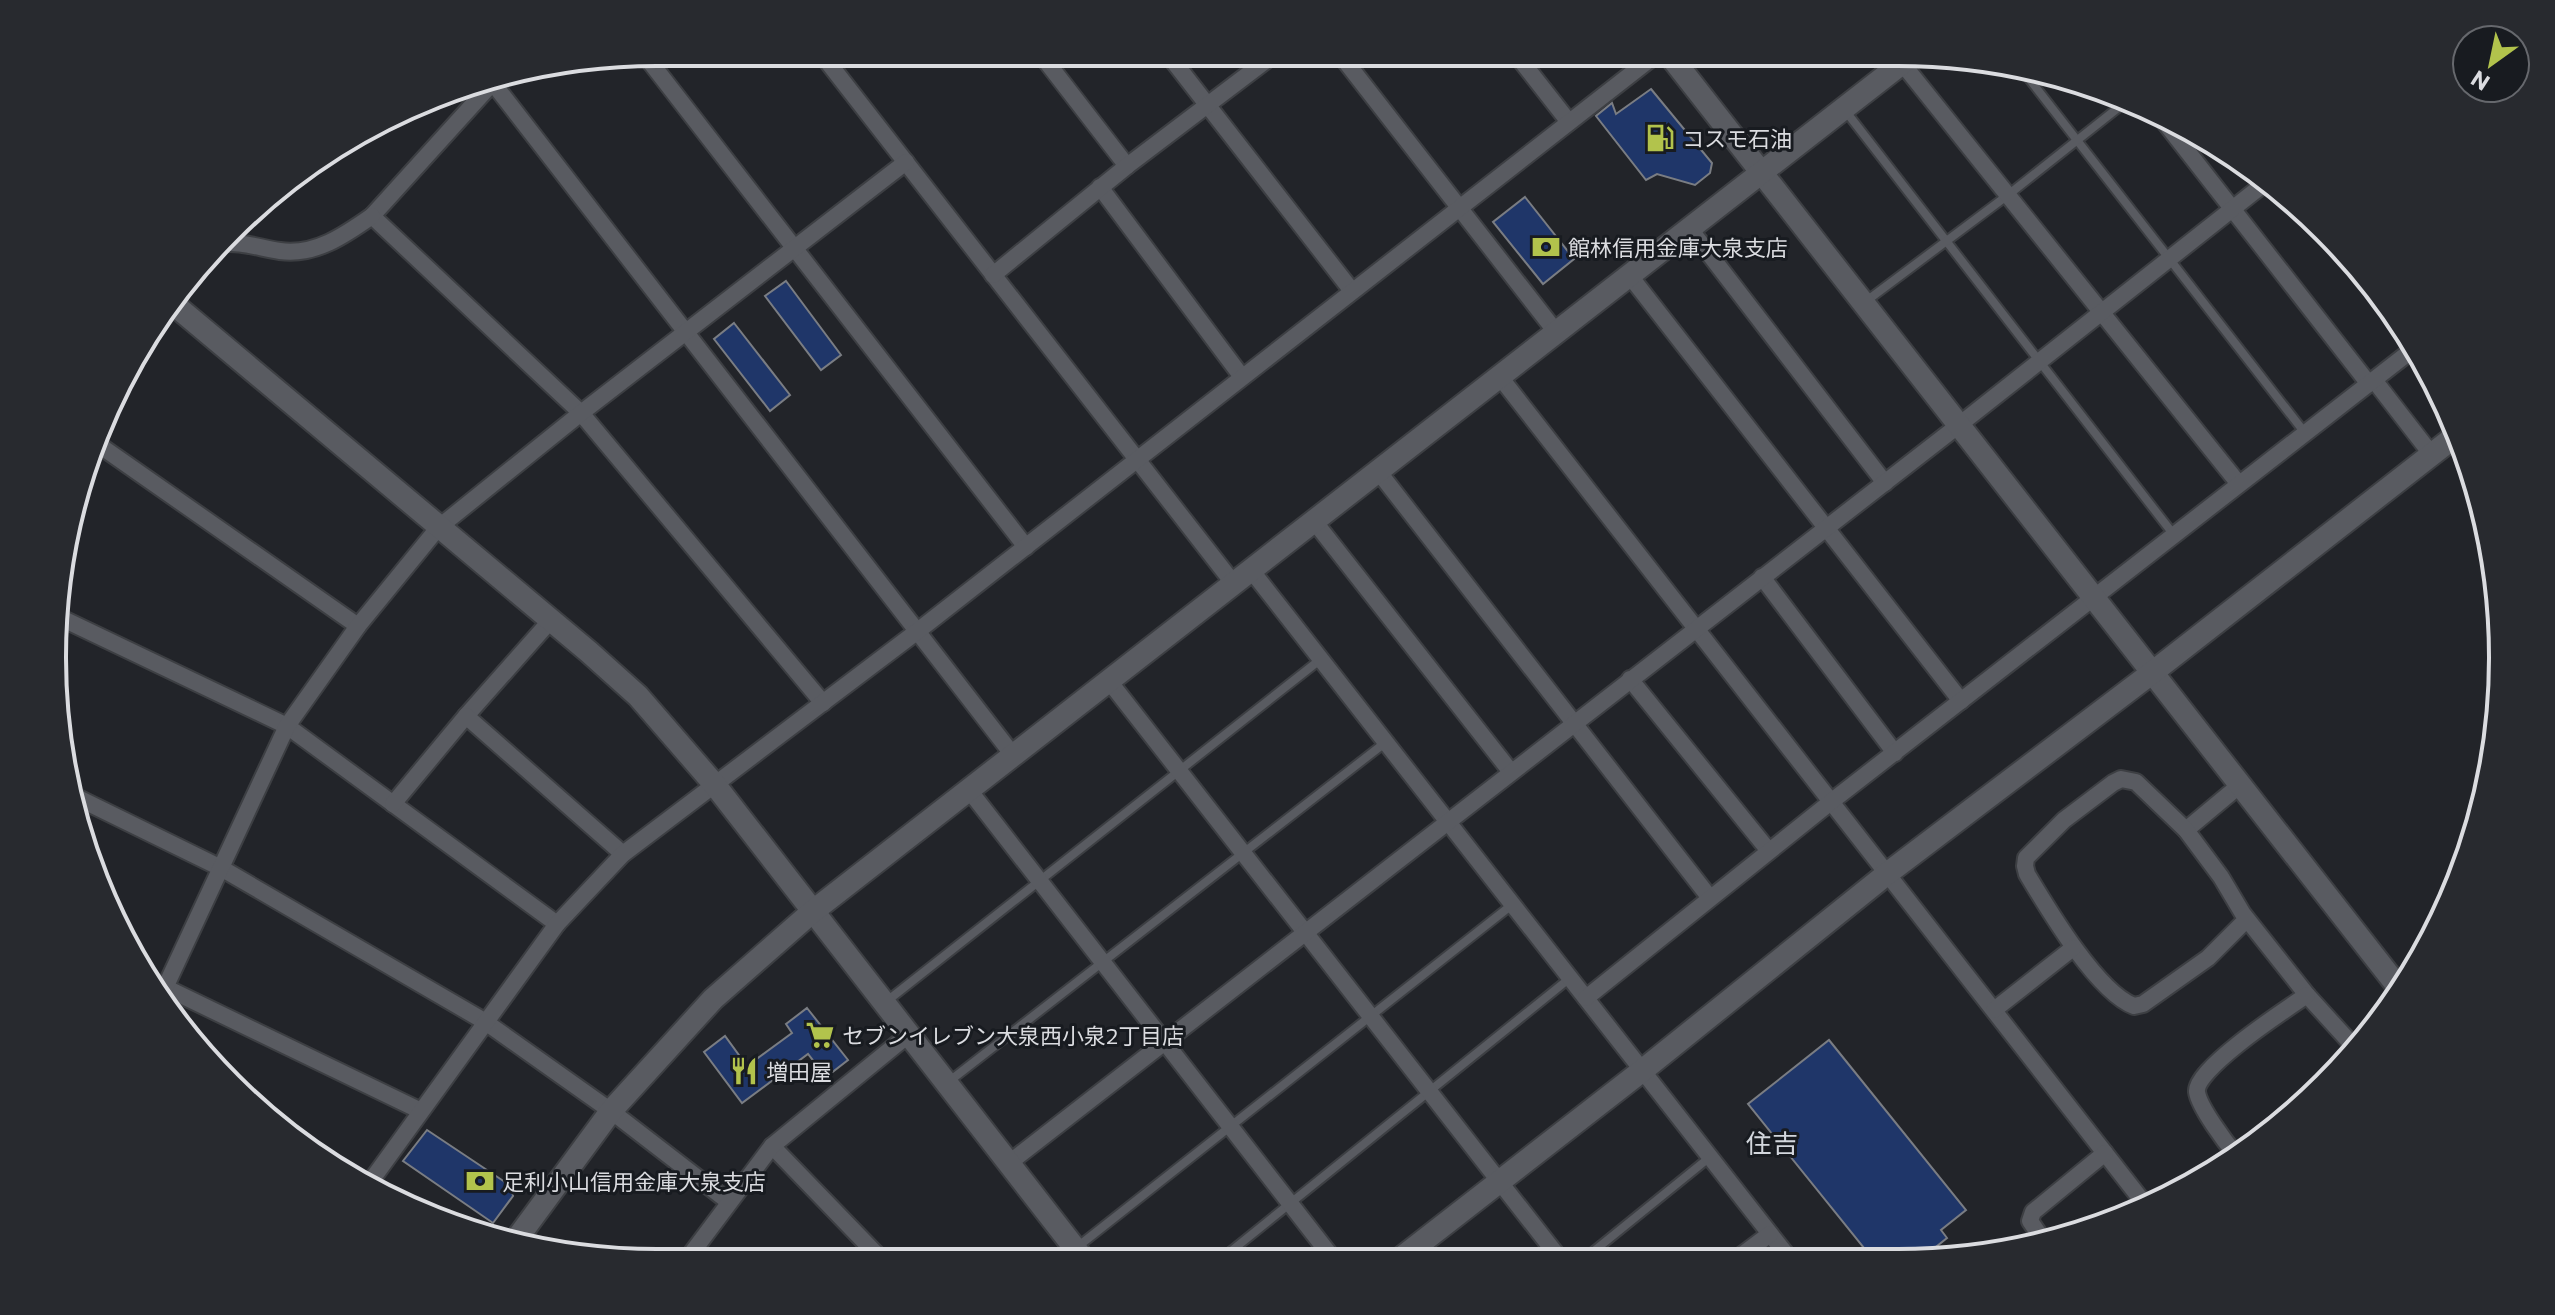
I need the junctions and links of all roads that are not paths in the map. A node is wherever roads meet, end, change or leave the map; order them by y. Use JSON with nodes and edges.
{"nodes":[{"id":1,"x":654,"y":66,"type":"edge"},
{"id":2,"x":831,"y":66,"type":"edge"},
{"id":3,"x":1050,"y":66,"type":"edge"},
{"id":4,"x":1177,"y":66,"type":"edge"},
{"id":5,"x":1259,"y":66,"type":"edge"},
{"id":6,"x":1349,"y":66,"type":"edge"},
{"id":7,"x":1525,"y":66,"type":"edge"},
{"id":8,"x":1641,"y":66,"type":"edge"},
{"id":9,"x":1678,"y":66,"type":"edge"},
{"id":10,"x":1899,"y":66,"type":"edge"},
{"id":11,"x":1915,"y":66,"type":"edge"},
{"id":12,"x":2031,"y":81,"type":"edge"},
{"id":13,"x":499,"y":88,"type":"edge"},
{"id":14,"x":484,"y":92,"type":"edge"},
{"id":15,"x":1208,"y":104,"type":"junction"},
{"id":16,"x":2117,"y":108,"type":"edge"},
{"id":17,"x":1844,"y":109,"type":"junction"},
{"id":18,"x":1569,"y":122,"type":"junction"},
{"id":19,"x":2175,"y":136,"type":"edge"},
{"id":20,"x":2077,"y":140,"type":"junction"},
{"id":21,"x":906,"y":162,"type":"junction"},
{"id":22,"x":1127,"y":166,"type":"junction"},
{"id":23,"x":1761,"y":174,"type":"junction"},
{"id":24,"x":1100,"y":187,"type":"junction"},
{"id":25,"x":2259,"y":188,"type":"edge"},
{"id":26,"x":2008,"y":195,"type":"junction"},
{"id":27,"x":1461,"y":207,"type":"junction"},
{"id":28,"x":2233,"y":209,"type":"junction"},
{"id":29,"x":372,"y":216,"type":"junction"},
{"id":30,"x":1690,"y":229,"type":"junction"},
{"id":31,"x":1947,"y":241,"type":"junction"},
{"id":32,"x":235,"y":243,"type":"edge"},
{"id":33,"x":795,"y":246,"type":"junction"},
{"id":34,"x":2170,"y":259,"type":"junction"},
{"id":35,"x":993,"y":275,"type":"junction"},
{"id":36,"x":1630,"y":276,"type":"junction"},
{"id":37,"x":1352,"y":291,"type":"junction"},
{"id":38,"x":1862,"y":304,"type":"junction"},
{"id":39,"x":180,"y":309,"type":"edge"},
{"id":40,"x":2102,"y":313,"type":"junction"},
{"id":41,"x":1556,"y":332,"type":"junction"},
{"id":42,"x":686,"y":333,"type":"junction"},
{"id":43,"x":2406,"y":355,"type":"edge"},
{"id":44,"x":2040,"y":361,"type":"junction"},
{"id":45,"x":1242,"y":377,"type":"junction"},
{"id":46,"x":1500,"y":377,"type":"junction"},
{"id":47,"x":2371,"y":382,"type":"junction"},
{"id":48,"x":581,"y":413,"type":"junction"},
{"id":49,"x":1959,"y":425,"type":"junction"},
{"id":50,"x":2305,"y":433,"type":"junction"},
{"id":51,"x":2448,"y":442,"type":"edge"},
{"id":52,"x":104,"y":449,"type":"edge"},
{"id":53,"x":2432,"y":455,"type":"junction"},
{"id":54,"x":1137,"y":459,"type":"junction"},
{"id":55,"x":1378,"y":471,"type":"junction"},
{"id":56,"x":1885,"y":483,"type":"junction"},
{"id":57,"x":2239,"y":484,"type":"junction"},
{"id":58,"x":1314,"y":521,"type":"junction"},
{"id":59,"x":438,"y":528,"type":"junction"},
{"id":60,"x":1826,"y":528,"type":"junction"},
{"id":61,"x":2174,"y":535,"type":"junction"},
{"id":62,"x":1026,"y":547,"type":"junction"},
{"id":63,"x":1242,"y":577,"type":"junction"},
{"id":64,"x":1762,"y":577,"type":"junction"},
{"id":65,"x":2094,"y":597,"type":"junction"},
{"id":66,"x":551,"y":620,"type":"junction"},
{"id":67,"x":67,"y":621,"type":"edge"},
{"id":68,"x":358,"y":626,"type":"junction"},
{"id":69,"x":1697,"y":627,"type":"junction"},
{"id":70,"x":919,"y":630,"type":"junction"},
{"id":71,"x":1321,"y":659,"type":"junction"},
{"id":72,"x":2153,"y":672,"type":"junction"},
{"id":73,"x":1630,"y":679,"type":"junction"},
{"id":74,"x":1109,"y":681,"type":"junction"},
{"id":75,"x":1961,"y":701,"type":"junction"},
{"id":76,"x":823,"y":703,"type":"junction"},
{"id":77,"x":466,"y":716,"type":"junction"},
{"id":78,"x":1573,"y":724,"type":"junction"},
{"id":79,"x":287,"y":726,"type":"junction"},
{"id":80,"x":1386,"y":742,"type":"junction"},
{"id":81,"x":1895,"y":753,"type":"junction"},
{"id":82,"x":1013,"y":755,"type":"junction"},
{"id":83,"x":1179,"y":771,"type":"junction"},
{"id":84,"x":1511,"y":772,"type":"junction"},
{"id":85,"x":715,"y":785,"type":"junction"},
{"id":86,"x":2240,"y":785,"type":"junction"},
{"id":87,"x":969,"y":790,"type":"junction"},
{"id":88,"x":84,"y":801,"type":"edge"},
{"id":89,"x":1832,"y":801,"type":"junction"},
{"id":90,"x":393,"y":804,"type":"junction"},
{"id":91,"x":1448,"y":821,"type":"junction"},
{"id":92,"x":2186,"y":830,"type":"junction"},
{"id":93,"x":1769,"y":851,"type":"junction"},
{"id":94,"x":1243,"y":853,"type":"junction"},
{"id":95,"x":623,"y":854,"type":"junction"},
{"id":96,"x":221,"y":868,"type":"junction"},
{"id":97,"x":1888,"y":873,"type":"junction"},
{"id":98,"x":1040,"y":880,"type":"junction"},
{"id":99,"x":1710,"y":898,"type":"junction"},
{"id":100,"x":1513,"y":904,"type":"junction"},
{"id":101,"x":812,"y":912,"type":"junction"},
{"id":102,"x":2247,"y":919,"type":"junction"},
{"id":103,"x":557,"y":924,"type":"junction"},
{"id":104,"x":1305,"y":932,"type":"junction"},
{"id":105,"x":2073,"y":948,"type":"junction"},
{"id":106,"x":1103,"y":962,"type":"junction"},
{"id":107,"x":1571,"y":978,"type":"junction"},
{"id":108,"x":2393,"y":980,"type":"edge"},
{"id":109,"x":163,"y":982,"type":"edge"},
{"id":110,"x":169,"y":991,"type":"edge"},
{"id":111,"x":2307,"y":995,"type":"junction"},
{"id":112,"x":1586,"y":998,"type":"junction"},
{"id":113,"x":883,"y":1004,"type":"junction"},
{"id":114,"x":1994,"y":1010,"type":"junction"},
{"id":115,"x":1371,"y":1016,"type":"junction"},
{"id":116,"x":484,"y":1021,"type":"junction"},
{"id":117,"x":908,"y":1035,"type":"junction"},
{"id":118,"x":2348,"y":1040,"type":"edge"},
{"id":119,"x":1166,"y":1041,"type":"junction"},
{"id":120,"x":1643,"y":1070,"type":"junction"},
{"id":121,"x":947,"y":1084,"type":"junction"},
{"id":122,"x":1429,"y":1091,"type":"junction"},
{"id":123,"x":421,"y":1111,"type":"junction"},
{"id":124,"x":611,"y":1111,"type":"junction"},
{"id":125,"x":1231,"y":1126,"type":"junction"},
{"id":126,"x":772,"y":1146,"type":"junction"},
{"id":127,"x":2230,"y":1146,"type":"edge"},
{"id":128,"x":2105,"y":1153,"type":"junction"},
{"id":129,"x":1710,"y":1157,"type":"junction"},
{"id":130,"x":1009,"y":1163,"type":"junction"},
{"id":131,"x":374,"y":1176,"type":"edge"},
{"id":132,"x":1500,"y":1182,"type":"junction"},
{"id":133,"x":2139,"y":1197,"type":"edge"},
{"id":134,"x":729,"y":1202,"type":"junction"},
{"id":135,"x":1290,"y":1203,"type":"junction"},
{"id":136,"x":2038,"y":1232,"type":"edge"},
{"id":137,"x":521,"y":1233,"type":"edge"},
{"id":138,"x":1770,"y":1234,"type":"junction"},
{"id":139,"x":695,"y":1249,"type":"edge"},
{"id":140,"x":871,"y":1249,"type":"edge"},
{"id":141,"x":1075,"y":1249,"type":"edge"},
{"id":142,"x":1085,"y":1249,"type":"edge"},
{"id":143,"x":1234,"y":1249,"type":"edge"},
{"id":144,"x":1326,"y":1249,"type":"edge"},
{"id":145,"x":1413,"y":1249,"type":"edge"},
{"id":146,"x":1552,"y":1249,"type":"edge"},
{"id":147,"x":1596,"y":1249,"type":"edge"},
{"id":148,"x":1750,"y":1249,"type":"edge"},
{"id":149,"x":1782,"y":1249,"type":"edge"}],
"edges":[{"from":1,"to":33,"type":"street"},
{"from":2,"to":21,"type":"street"},
{"from":3,"to":22,"type":"street"},
{"from":4,"to":15,"type":"street"},
{"from":5,"to":15,"type":"street"},
{"from":6,"to":27,"type":"street"},
{"from":7,"to":18,"type":"street"},
{"from":8,"to":18,"type":"street"},
{"from":9,"to":23,"type":"street"},
{"from":10,"to":17,"type":"street"},
{"from":11,"to":26,"type":"street"},
{"from":12,"to":20,"type":"lane"},
{"from":13,"to":42,"type":"street"},
{"from":14,"to":29,"type":"street"},
{"from":15,"to":22,"type":"street"},
{"from":15,"to":37,"type":"street"},
{"from":16,"to":20,"type":"lane"},
{"from":17,"to":23,"type":"street"},
{"from":17,"to":31,"type":"lane"},
{"from":18,"to":27,"type":"street"},
{"from":19,"to":28,"type":"street"},
{"from":20,"to":26,"type":"lane"},
{"from":20,"to":34,"type":"lane"},
{"from":21,"to":33,"type":"street"},
{"from":21,"to":35,"type":"street"},
{"from":22,"to":24,"type":"street"},
{"from":23,"to":30,"type":"street"},
{"from":23,"to":38,"type":"street"},
{"from":24,"to":35,"type":"street"},
{"from":24,"to":45,"type":"street"},
{"from":25,"to":28,"type":"street"},
{"from":26,"to":31,"type":"lane"},
{"from":26,"to":40,"type":"street"},
{"from":27,"to":37,"type":"street"},
{"from":27,"to":41,"type":"street"},
{"from":28,"to":34,"type":"street"},
{"from":28,"to":47,"type":"street"},
{"from":29,"to":32,"type":"street"},
{"from":29,"to":48,"type":"street"},
{"from":30,"to":36,"type":"street"},
{"from":30,"to":56,"type":"street"},
{"from":31,"to":38,"type":"lane"},
{"from":31,"to":44,"type":"lane"},
{"from":33,"to":42,"type":"street"},
{"from":33,"to":62,"type":"street"},
{"from":34,"to":40,"type":"street"},
{"from":34,"to":50,"type":"lane"},
{"from":35,"to":54,"type":"street"},
{"from":36,"to":41,"type":"street"},
{"from":36,"to":60,"type":"street"},
{"from":37,"to":45,"type":"street"},
{"from":38,"to":49,"type":"street"},
{"from":39,"to":59,"type":"street"},
{"from":40,"to":44,"type":"street"},
{"from":40,"to":57,"type":"street"},
{"from":41,"to":46,"type":"street"},
{"from":42,"to":48,"type":"street"},
{"from":42,"to":70,"type":"street"},
{"from":43,"to":47,"type":"street"},
{"from":44,"to":49,"type":"street"},
{"from":44,"to":61,"type":"lane"},
{"from":45,"to":54,"type":"street"},
{"from":46,"to":55,"type":"street"},
{"from":46,"to":69,"type":"street"},
{"from":47,"to":50,"type":"street"},
{"from":47,"to":53,"type":"street"},
{"from":48,"to":59,"type":"street"},
{"from":48,"to":76,"type":"street"},
{"from":49,"to":56,"type":"street"},
{"from":49,"to":65,"type":"street"},
{"from":50,"to":57,"type":"street"},
{"from":51,"to":53,"type":"street"},
{"from":52,"to":68,"type":"street"},
{"from":53,"to":72,"type":"street"},
{"from":54,"to":62,"type":"street"},
{"from":54,"to":63,"type":"street"},
{"from":55,"to":58,"type":"street"},
{"from":55,"to":78,"type":"street"},
{"from":56,"to":60,"type":"street"},
{"from":57,"to":61,"type":"street"},
{"from":58,"to":63,"type":"street"},
{"from":58,"to":84,"type":"street"},
{"from":59,"to":66,"type":"street"},
{"from":59,"to":68,"type":"street"},
{"from":60,"to":64,"type":"street"},
{"from":60,"to":75,"type":"street"},
{"from":61,"to":65,"type":"street"},
{"from":62,"to":70,"type":"street"},
{"from":63,"to":71,"type":"street"},
{"from":63,"to":74,"type":"street"},
{"from":64,"to":69,"type":"street"},
{"from":64,"to":81,"type":"street"},
{"from":65,"to":72,"type":"street"},
{"from":65,"to":75,"type":"street"},
{"from":66,"to":77,"type":"street"},
{"from":66,"to":85,"type":"street"},
{"from":67,"to":79,"type":"street"},
{"from":68,"to":79,"type":"street"},
{"from":69,"to":73,"type":"street"},
{"from":69,"to":89,"type":"street"},
{"from":70,"to":76,"type":"street"},
{"from":70,"to":82,"type":"street"},
{"from":71,"to":80,"type":"street"},
{"from":71,"to":83,"type":"lane"},
{"from":72,"to":86,"type":"street"},
{"from":72,"to":97,"type":"street"},
{"from":73,"to":78,"type":"street"},
{"from":73,"to":93,"type":"street"},
{"from":74,"to":82,"type":"street"},
{"from":74,"to":83,"type":"street"},
{"from":75,"to":81,"type":"street"},
{"from":76,"to":85,"type":"street"},
{"from":77,"to":90,"type":"street"},
{"from":77,"to":95,"type":"street"},
{"from":78,"to":84,"type":"street"},
{"from":78,"to":99,"type":"street"},
{"from":79,"to":90,"type":"street"},
{"from":79,"to":96,"type":"street"},
{"from":80,"to":91,"type":"street"},
{"from":80,"to":94,"type":"lane"},
{"from":81,"to":89,"type":"street"},
{"from":82,"to":87,"type":"street"},
{"from":83,"to":94,"type":"street"},
{"from":83,"to":98,"type":"lane"},
{"from":84,"to":91,"type":"street"},
{"from":85,"to":95,"type":"street"},
{"from":85,"to":101,"type":"street"},
{"from":86,"to":92,"type":"street"},
{"from":86,"to":108,"type":"street"},
{"from":87,"to":98,"type":"street"},
{"from":87,"to":101,"type":"street"},
{"from":88,"to":96,"type":"street"},
{"from":89,"to":93,"type":"street"},
{"from":89,"to":97,"type":"street"},
{"from":90,"to":103,"type":"street"},
{"from":91,"to":100,"type":"street"},
{"from":91,"to":104,"type":"street"},
{"from":92,"to":102,"type":"street"},
{"from":92,"to":105,"type":"street"},
{"from":93,"to":99,"type":"street"},
{"from":94,"to":104,"type":"street"},
{"from":94,"to":106,"type":"lane"},
{"from":95,"to":103,"type":"street"},
{"from":96,"to":109,"type":"street"},
{"from":96,"to":116,"type":"street"},
{"from":97,"to":114,"type":"street"},
{"from":97,"to":120,"type":"street"},
{"from":98,"to":106,"type":"street"},
{"from":98,"to":113,"type":"lane"},
{"from":99,"to":112,"type":"street"},
{"from":100,"to":107,"type":"street"},
{"from":100,"to":115,"type":"lane"},
{"from":101,"to":113,"type":"street"},
{"from":101,"to":124,"type":"street"},
{"from":102,"to":105,"type":"street"},
{"from":102,"to":111,"type":"street"},
{"from":103,"to":116,"type":"street"},
{"from":104,"to":115,"type":"street"},
{"from":104,"to":119,"type":"street"},
{"from":105,"to":114,"type":"street"},
{"from":106,"to":119,"type":"street"},
{"from":106,"to":121,"type":"lane"},
{"from":107,"to":112,"type":"street"},
{"from":107,"to":122,"type":"lane"},
{"from":110,"to":123,"type":"street"},
{"from":111,"to":118,"type":"street"},
{"from":111,"to":127,"type":"street"},
{"from":112,"to":120,"type":"street"},
{"from":113,"to":117,"type":"street"},
{"from":114,"to":128,"type":"street"},
{"from":115,"to":122,"type":"street"},
{"from":115,"to":125,"type":"lane"},
{"from":116,"to":123,"type":"street"},
{"from":116,"to":124,"type":"street"},
{"from":117,"to":121,"type":"street"},
{"from":117,"to":126,"type":"street"},
{"from":119,"to":125,"type":"street"},
{"from":119,"to":130,"type":"street"},
{"from":120,"to":129,"type":"street"},
{"from":120,"to":132,"type":"street"},
{"from":121,"to":130,"type":"street"},
{"from":122,"to":132,"type":"street"},
{"from":122,"to":135,"type":"lane"},
{"from":123,"to":131,"type":"street"},
{"from":124,"to":134,"type":"street"},
{"from":124,"to":137,"type":"street"},
{"from":125,"to":135,"type":"street"},
{"from":125,"to":142,"type":"lane"},
{"from":126,"to":134,"type":"street"},
{"from":126,"to":140,"type":"street"},
{"from":128,"to":133,"type":"street"},
{"from":128,"to":136,"type":"street"},
{"from":129,"to":138,"type":"street"},
{"from":129,"to":147,"type":"lane"},
{"from":130,"to":141,"type":"street"},
{"from":132,"to":145,"type":"street"},
{"from":132,"to":146,"type":"street"},
{"from":134,"to":139,"type":"street"},
{"from":135,"to":143,"type":"lane"},
{"from":135,"to":144,"type":"street"},
{"from":138,"to":148,"type":"street"},
{"from":138,"to":149,"type":"street"}]}
